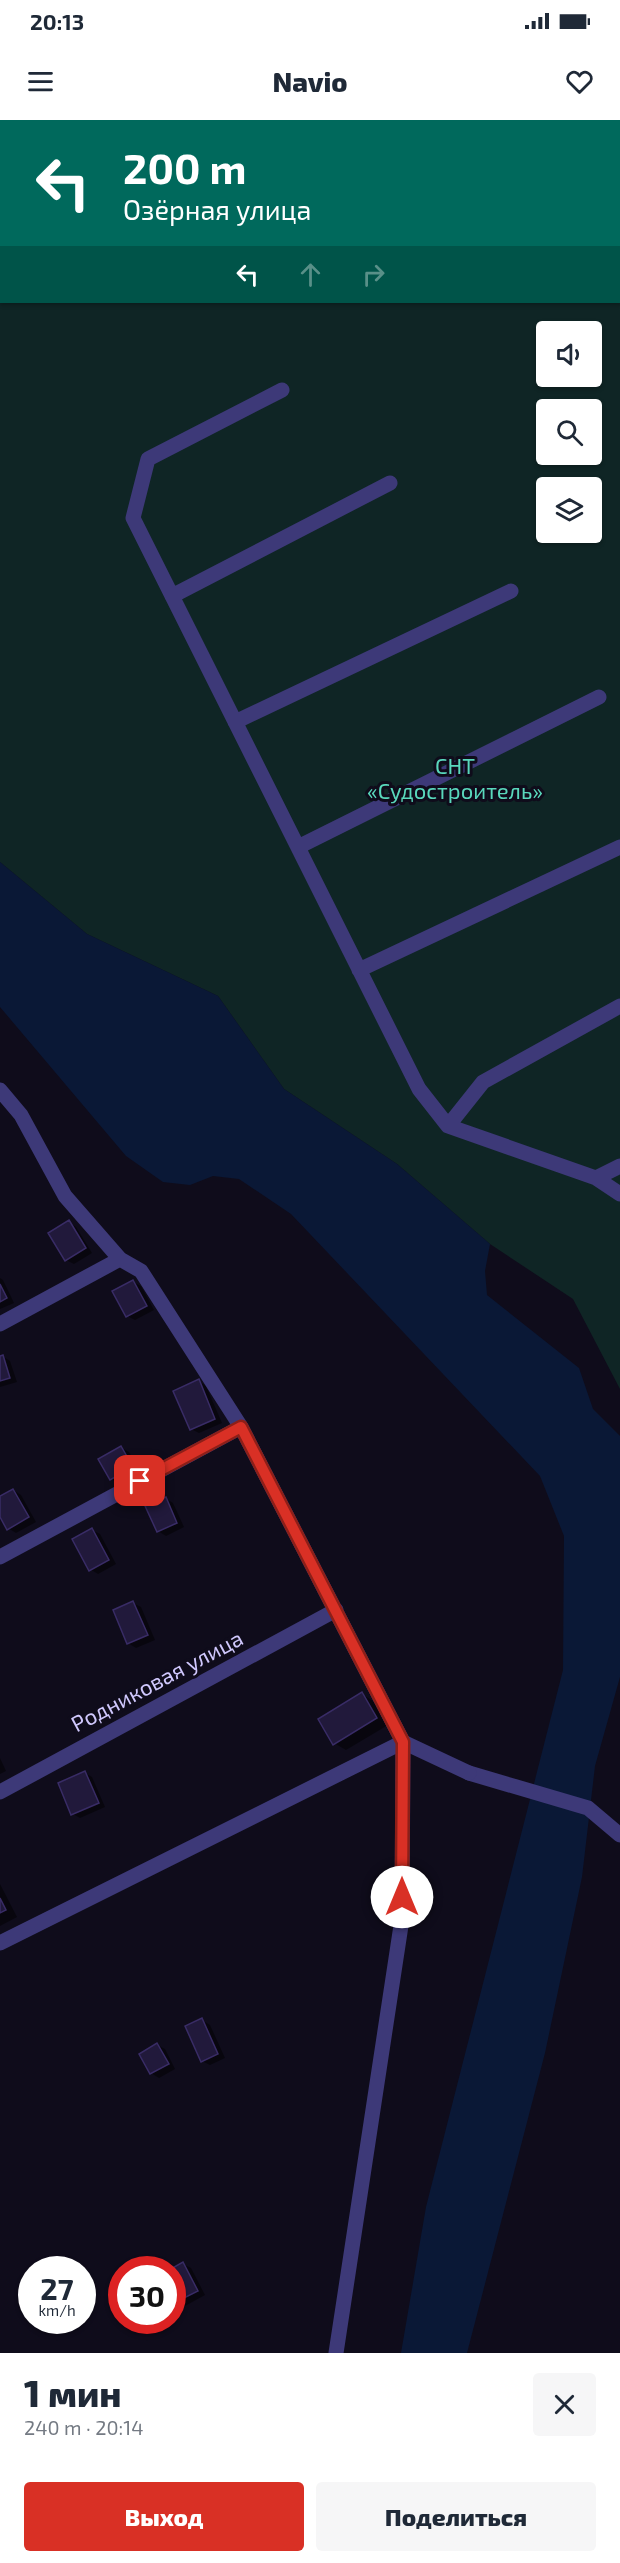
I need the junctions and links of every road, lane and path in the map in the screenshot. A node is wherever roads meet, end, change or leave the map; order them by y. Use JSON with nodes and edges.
{"nodes":[{"id":1,"x":282,"y":390,"type":"dead end"},
{"id":2,"x":390,"y":483,"type":"dead end"},
{"id":3,"x":511,"y":591,"type":"dead end"},
{"id":4,"x":172,"y":597,"type":"junction"},
{"id":5,"x":599,"y":697,"type":"dead end"},
{"id":6,"x":235,"y":722,"type":"junction"},
{"id":7,"x":298,"y":847,"type":"junction"},
{"id":8,"x":620,"y":847,"type":"edge"},
{"id":9,"x":359,"y":970,"type":"junction"},
{"id":10,"x":620,"y":1006,"type":"edge"},
{"id":11,"x":1,"y":1094,"type":"edge"},
{"id":12,"x":448,"y":1126,"type":"junction"},
{"id":13,"x":620,"y":1166,"type":"edge"},
{"id":14,"x":596,"y":1178,"type":"junction"},
{"id":15,"x":620,"y":1194,"type":"edge"},
{"id":16,"x":120,"y":1258,"type":"junction"},
{"id":17,"x":0,"y":1324,"type":"edge"},
{"id":18,"x":241,"y":1427,"type":"junction"},
{"id":19,"x":0,"y":1557,"type":"edge"},
{"id":20,"x":336,"y":1611,"type":"junction"},
{"id":21,"x":403,"y":1742,"type":"junction"},
{"id":22,"x":0,"y":1792,"type":"edge"},
{"id":23,"x":620,"y":1835,"type":"edge"},
{"id":24,"x":0,"y":1943,"type":"edge"},
{"id":25,"x":336,"y":2353,"type":"edge"}],
"edges":[{"from":1,"to":4,"type":"street"},
{"from":2,"to":4,"type":"street"},
{"from":3,"to":6,"type":"street"},
{"from":4,"to":6,"type":"street"},
{"from":5,"to":7,"type":"street"},
{"from":6,"to":7,"type":"street"},
{"from":7,"to":9,"type":"street"},
{"from":8,"to":9,"type":"street"},
{"from":9,"to":12,"type":"street"},
{"from":10,"to":12,"type":"street"},
{"from":11,"to":16,"type":"street"},
{"from":12,"to":14,"type":"street"},
{"from":13,"to":14,"type":"street"},
{"from":14,"to":15,"type":"street"},
{"from":16,"to":17,"type":"street"},
{"from":16,"to":18,"type":"street"},
{"from":18,"to":19,"type":"street"},
{"from":18,"to":20,"type":"street"},
{"from":20,"to":21,"type":"street"},
{"from":20,"to":22,"type":"street","name":"Родниковая улица"},
{"from":21,"to":23,"type":"street"},
{"from":21,"to":24,"type":"street"},
{"from":21,"to":25,"type":"street"}]}
